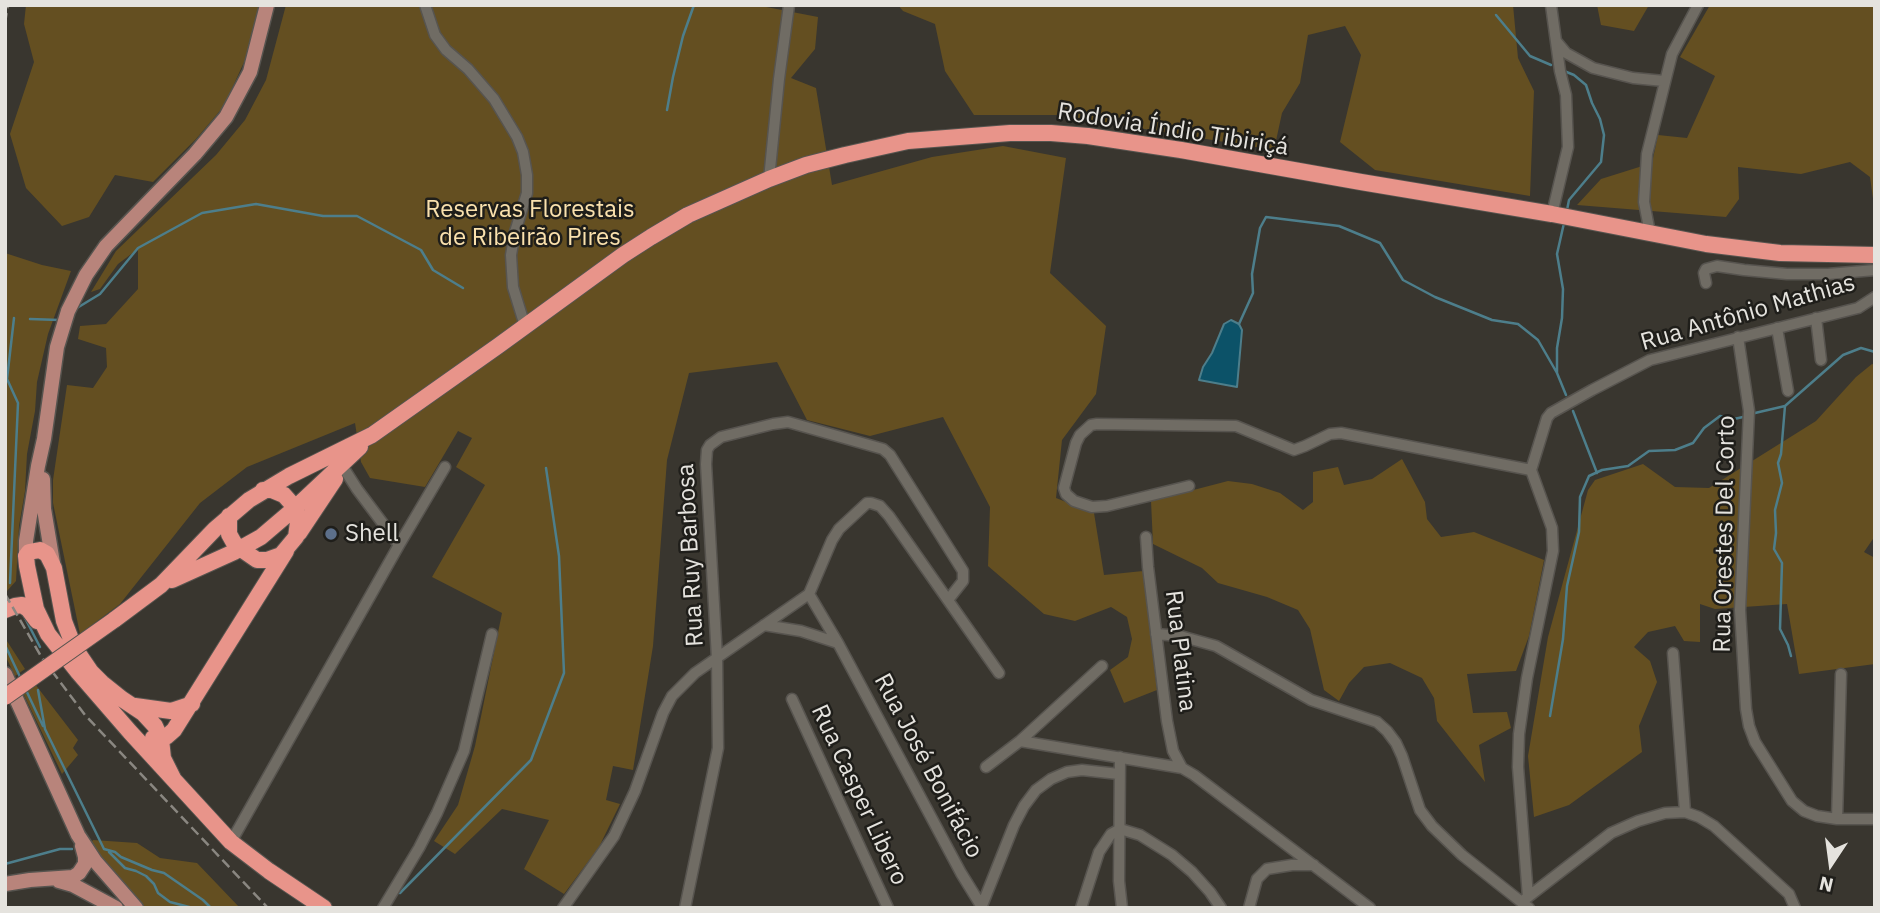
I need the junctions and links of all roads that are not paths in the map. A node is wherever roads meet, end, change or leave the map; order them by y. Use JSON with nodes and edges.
{"nodes":[{"id":1,"x":267,"y":5,"type":"edge"},
{"id":2,"x":425,"y":5,"type":"edge"},
{"id":3,"x":789,"y":5,"type":"edge"},
{"id":4,"x":1551,"y":5,"type":"edge"},
{"id":5,"x":1698,"y":5,"type":"edge"},
{"id":6,"x":1556,"y":41,"type":"junction"},
{"id":7,"x":1664,"y":81,"type":"junction"},
{"id":8,"x":769,"y":179,"type":"junction"},
{"id":9,"x":1552,"y":214,"type":"junction"},
{"id":10,"x":1650,"y":233,"type":"junction"},
{"id":11,"x":1873,"y":259,"type":"edge"},
{"id":12,"x":1706,"y":283,"type":"dead end"},
{"id":13,"x":1875,"y":297,"type":"edge"},
{"id":14,"x":1816,"y":318,"type":"junction"},
{"id":15,"x":524,"y":326,"type":"junction"},
{"id":16,"x":1777,"y":328,"type":"junction"},
{"id":17,"x":1738,"y":337,"type":"junction"},
{"id":18,"x":1821,"y":360,"type":"dead end"},
{"id":19,"x":1788,"y":391,"type":"dead end"},
{"id":20,"x":372,"y":435,"type":"junction"},
{"id":21,"x":44,"y":439,"type":"junction"},
{"id":22,"x":344,"y":466,"type":"junction"},
{"id":23,"x":445,"y":467,"type":"dead end"},
{"id":24,"x":1531,"y":470,"type":"junction"},
{"id":25,"x":1189,"y":486,"type":"dead end"},
{"id":26,"x":264,"y":490,"type":"junction"},
{"id":27,"x":284,"y":495,"type":"junction"},
{"id":28,"x":295,"y":508,"type":"junction"},
{"id":29,"x":229,"y":516,"type":"junction"},
{"id":30,"x":282,"y":520,"type":"junction"},
{"id":31,"x":1146,"y":537,"type":"dead end"},
{"id":32,"x":291,"y":544,"type":"junction"},
{"id":33,"x":399,"y":545,"type":"junction"},
{"id":34,"x":245,"y":551,"type":"junction"},
{"id":35,"x":26,"y":561,"type":"junction"},
{"id":36,"x":54,"y":568,"type":"junction"},
{"id":37,"x":161,"y":585,"type":"junction"},
{"id":38,"x":263,"y":590,"type":"junction"},
{"id":39,"x":809,"y":594,"type":"junction"},
{"id":40,"x":5,"y":600,"type":"edge"},
{"id":41,"x":948,"y":600,"type":"junction"},
{"id":42,"x":5,"y":610,"type":"edge"},
{"id":43,"x":764,"y":625,"type":"junction"},
{"id":44,"x":48,"y":634,"type":"junction"},
{"id":45,"x":492,"y":634,"type":"dead end"},
{"id":46,"x":1156,"y":634,"type":"junction"},
{"id":47,"x":838,"y":643,"type":"junction"},
{"id":48,"x":1673,"y":653,"type":"dead end"},
{"id":49,"x":717,"y":658,"type":"junction"},
{"id":50,"x":1102,"y":666,"type":"dead end"},
{"id":51,"x":999,"y":673,"type":"dead end"},
{"id":52,"x":5,"y":674,"type":"edge"},
{"id":53,"x":1841,"y":674,"type":"dead end"},
{"id":54,"x":5,"y":697,"type":"edge"},
{"id":55,"x":792,"y":699,"type":"dead end"},
{"id":56,"x":192,"y":704,"type":"junction"},
{"id":57,"x":133,"y":706,"type":"junction"},
{"id":58,"x":149,"y":719,"type":"junction"},
{"id":59,"x":130,"y":732,"type":"junction"},
{"id":60,"x":161,"y":739,"type":"junction"},
{"id":61,"x":1020,"y":741,"type":"junction"},
{"id":62,"x":1120,"y":757,"type":"junction"},
{"id":63,"x":986,"y":767,"type":"dead end"},
{"id":64,"x":1181,"y":768,"type":"junction"},
{"id":65,"x":1119,"y":774,"type":"junction"},
{"id":66,"x":173,"y":778,"type":"junction"},
{"id":67,"x":1685,"y":812,"type":"junction"},
{"id":68,"x":1837,"y":819,"type":"junction"},
{"id":69,"x":1875,"y":819,"type":"edge"},
{"id":70,"x":1120,"y":829,"type":"junction"},
{"id":71,"x":78,"y":835,"type":"junction"},
{"id":72,"x":231,"y":842,"type":"junction"},
{"id":73,"x":1314,"y":865,"type":"junction"},
{"id":74,"x":47,"y":880,"type":"junction"},
{"id":75,"x":5,"y":884,"type":"edge"},
{"id":76,"x":1526,"y":902,"type":"edge"},
{"id":77,"x":982,"y":907,"type":"edge"},
{"id":78,"x":117,"y":908,"type":"edge"},
{"id":79,"x":136,"y":908,"type":"edge"},
{"id":80,"x":324,"y":908,"type":"edge"},
{"id":81,"x":383,"y":908,"type":"edge"},
{"id":82,"x":563,"y":908,"type":"edge"},
{"id":83,"x":685,"y":908,"type":"edge"},
{"id":84,"x":888,"y":908,"type":"edge"},
{"id":85,"x":1081,"y":908,"type":"edge"},
{"id":86,"x":1122,"y":908,"type":"edge"},
{"id":87,"x":1221,"y":908,"type":"edge"},
{"id":88,"x":1249,"y":908,"type":"edge"},
{"id":89,"x":1370,"y":908,"type":"edge"},
{"id":90,"x":1796,"y":908,"type":"edge"}],
"edges":[{"from":1,"to":21,"type":"main road"},
{"from":2,"to":15,"type":"street"},
{"from":3,"to":8,"type":"street"},
{"from":4,"to":6,"type":"street"},
{"from":5,"to":7,"type":"street"},
{"from":6,"to":7,"type":"street"},
{"from":6,"to":9,"type":"street"},
{"from":7,"to":10,"type":"street"},
{"from":8,"to":9,"type":"highway","name":"Rodovia Índio Tibiriçá"},
{"from":8,"to":15,"type":"highway","name":"Rodovia Índio Tibiriçá"},
{"from":9,"to":10,"type":"highway","name":"Rodovia Índio Tibiriçá"},
{"from":10,"to":11,"type":"highway","name":"Rodovia Índio Tibiriçá"},
{"from":11,"to":12,"type":"street"},
{"from":13,"to":14,"type":"street","name":"Rua Antônio Mathias"},
{"from":14,"to":16,"type":"street","name":"Rua Antônio Mathias"},
{"from":14,"to":18,"type":"street"},
{"from":15,"to":20,"type":"highway","name":"Rodovia Índio Tibiriçá"},
{"from":16,"to":17,"type":"street","name":"Rua Antônio Mathias"},
{"from":16,"to":19,"type":"street"},
{"from":17,"to":24,"type":"street","name":"Rua Antônio Mathias"},
{"from":17,"to":68,"type":"street","name":"Rua Orestes Del Corto"},
{"from":20,"to":22,"type":"highway","name":"Rodovia Índio Tibiriçá"},
{"from":20,"to":26,"type":"highway","name":"Rodovia Índio Tibiriçá"},
{"from":21,"to":35,"type":"main road"},
{"from":21,"to":36,"type":"main road"},
{"from":22,"to":28,"type":"highway","name":"Rodovia Índio Tibiriçá"},
{"from":22,"to":32,"type":"highway"},
{"from":22,"to":33,"type":"street"},
{"from":23,"to":33,"type":"street"},
{"from":24,"to":25,"type":"street"},
{"from":24,"to":76,"type":"street"},
{"from":26,"to":27,"type":"highway"},
{"from":26,"to":29,"type":"highway","name":"Rodovia Índio Tibiriçá"},
{"from":27,"to":28,"type":"highway"},
{"from":27,"to":30,"type":"highway"},
{"from":28,"to":30,"type":"highway","name":"Rodovia Índio Tibiriçá"},
{"from":28,"to":32,"type":"highway"},
{"from":29,"to":34,"type":"highway"},
{"from":29,"to":37,"type":"highway","name":"Rodovia Índio Tibiriçá"},
{"from":30,"to":34,"type":"highway","name":"Rodovia Índio Tibiriçá"},
{"from":31,"to":46,"type":"street","name":"Rua Platina"},
{"from":32,"to":34,"type":"highway"},
{"from":32,"to":38,"type":"highway"},
{"from":33,"to":72,"type":"street"},
{"from":34,"to":37,"type":"highway","name":"Rodovia Índio Tibiriçá"},
{"from":34,"to":38,"type":"highway"},
{"from":35,"to":36,"type":"highway"},
{"from":35,"to":40,"type":"highway"},
{"from":35,"to":44,"type":"highway"},
{"from":36,"to":57,"type":"highway"},
{"from":37,"to":54,"type":"highway","name":"Rodovia Índio Tibiriçá","bridge":true},
{"from":38,"to":56,"type":"highway"},
{"from":39,"to":41,"type":"street"},
{"from":39,"to":43,"type":"street"},
{"from":39,"to":47,"type":"street","name":"Rua José Bonifácio"},
{"from":41,"to":49,"type":"street","name":"Rua Ruy Barbosa"},
{"from":41,"to":51,"type":"street"},
{"from":42,"to":44,"type":"highway"},
{"from":43,"to":47,"type":"street"},
{"from":43,"to":49,"type":"street"},
{"from":44,"to":59,"type":"highway"},
{"from":45,"to":81,"type":"street"},
{"from":46,"to":64,"type":"street","name":"Rua Platina"},
{"from":46,"to":76,"type":"street"},
{"from":47,"to":77,"type":"street","name":"Rua José Bonifácio"},
{"from":48,"to":67,"type":"street"},
{"from":49,"to":82,"type":"street"},
{"from":49,"to":83,"type":"street","name":"Rua Ruy Barbosa"},
{"from":50,"to":61,"type":"street"},
{"from":52,"to":71,"type":"main road"},
{"from":53,"to":68,"type":"street"},
{"from":55,"to":84,"type":"street","name":"Rua Casper Libero"},
{"from":56,"to":57,"type":"highway"},
{"from":56,"to":60,"type":"highway"},
{"from":57,"to":58,"type":"highway"},
{"from":58,"to":59,"type":"highway"},
{"from":58,"to":60,"type":"highway"},
{"from":59,"to":60,"type":"highway"},
{"from":59,"to":66,"type":"highway"},
{"from":60,"to":66,"type":"highway"},
{"from":61,"to":62,"type":"street"},
{"from":61,"to":63,"type":"street"},
{"from":62,"to":64,"type":"street"},
{"from":62,"to":65,"type":"street"},
{"from":64,"to":73,"type":"street"},
{"from":65,"to":70,"type":"street"},
{"from":65,"to":77,"type":"street"},
{"from":66,"to":72,"type":"highway"},
{"from":67,"to":76,"type":"street"},
{"from":67,"to":90,"type":"street"},
{"from":68,"to":69,"type":"street","name":"Rua Orestes Del Corto"},
{"from":70,"to":85,"type":"street"},
{"from":70,"to":86,"type":"street"},
{"from":70,"to":87,"type":"street"},
{"from":71,"to":74,"type":"main road"},
{"from":71,"to":79,"type":"main road"},
{"from":72,"to":80,"type":"highway"},
{"from":73,"to":88,"type":"street"},
{"from":73,"to":89,"type":"street"},
{"from":74,"to":75,"type":"main road"},
{"from":74,"to":78,"type":"main road"}]}
